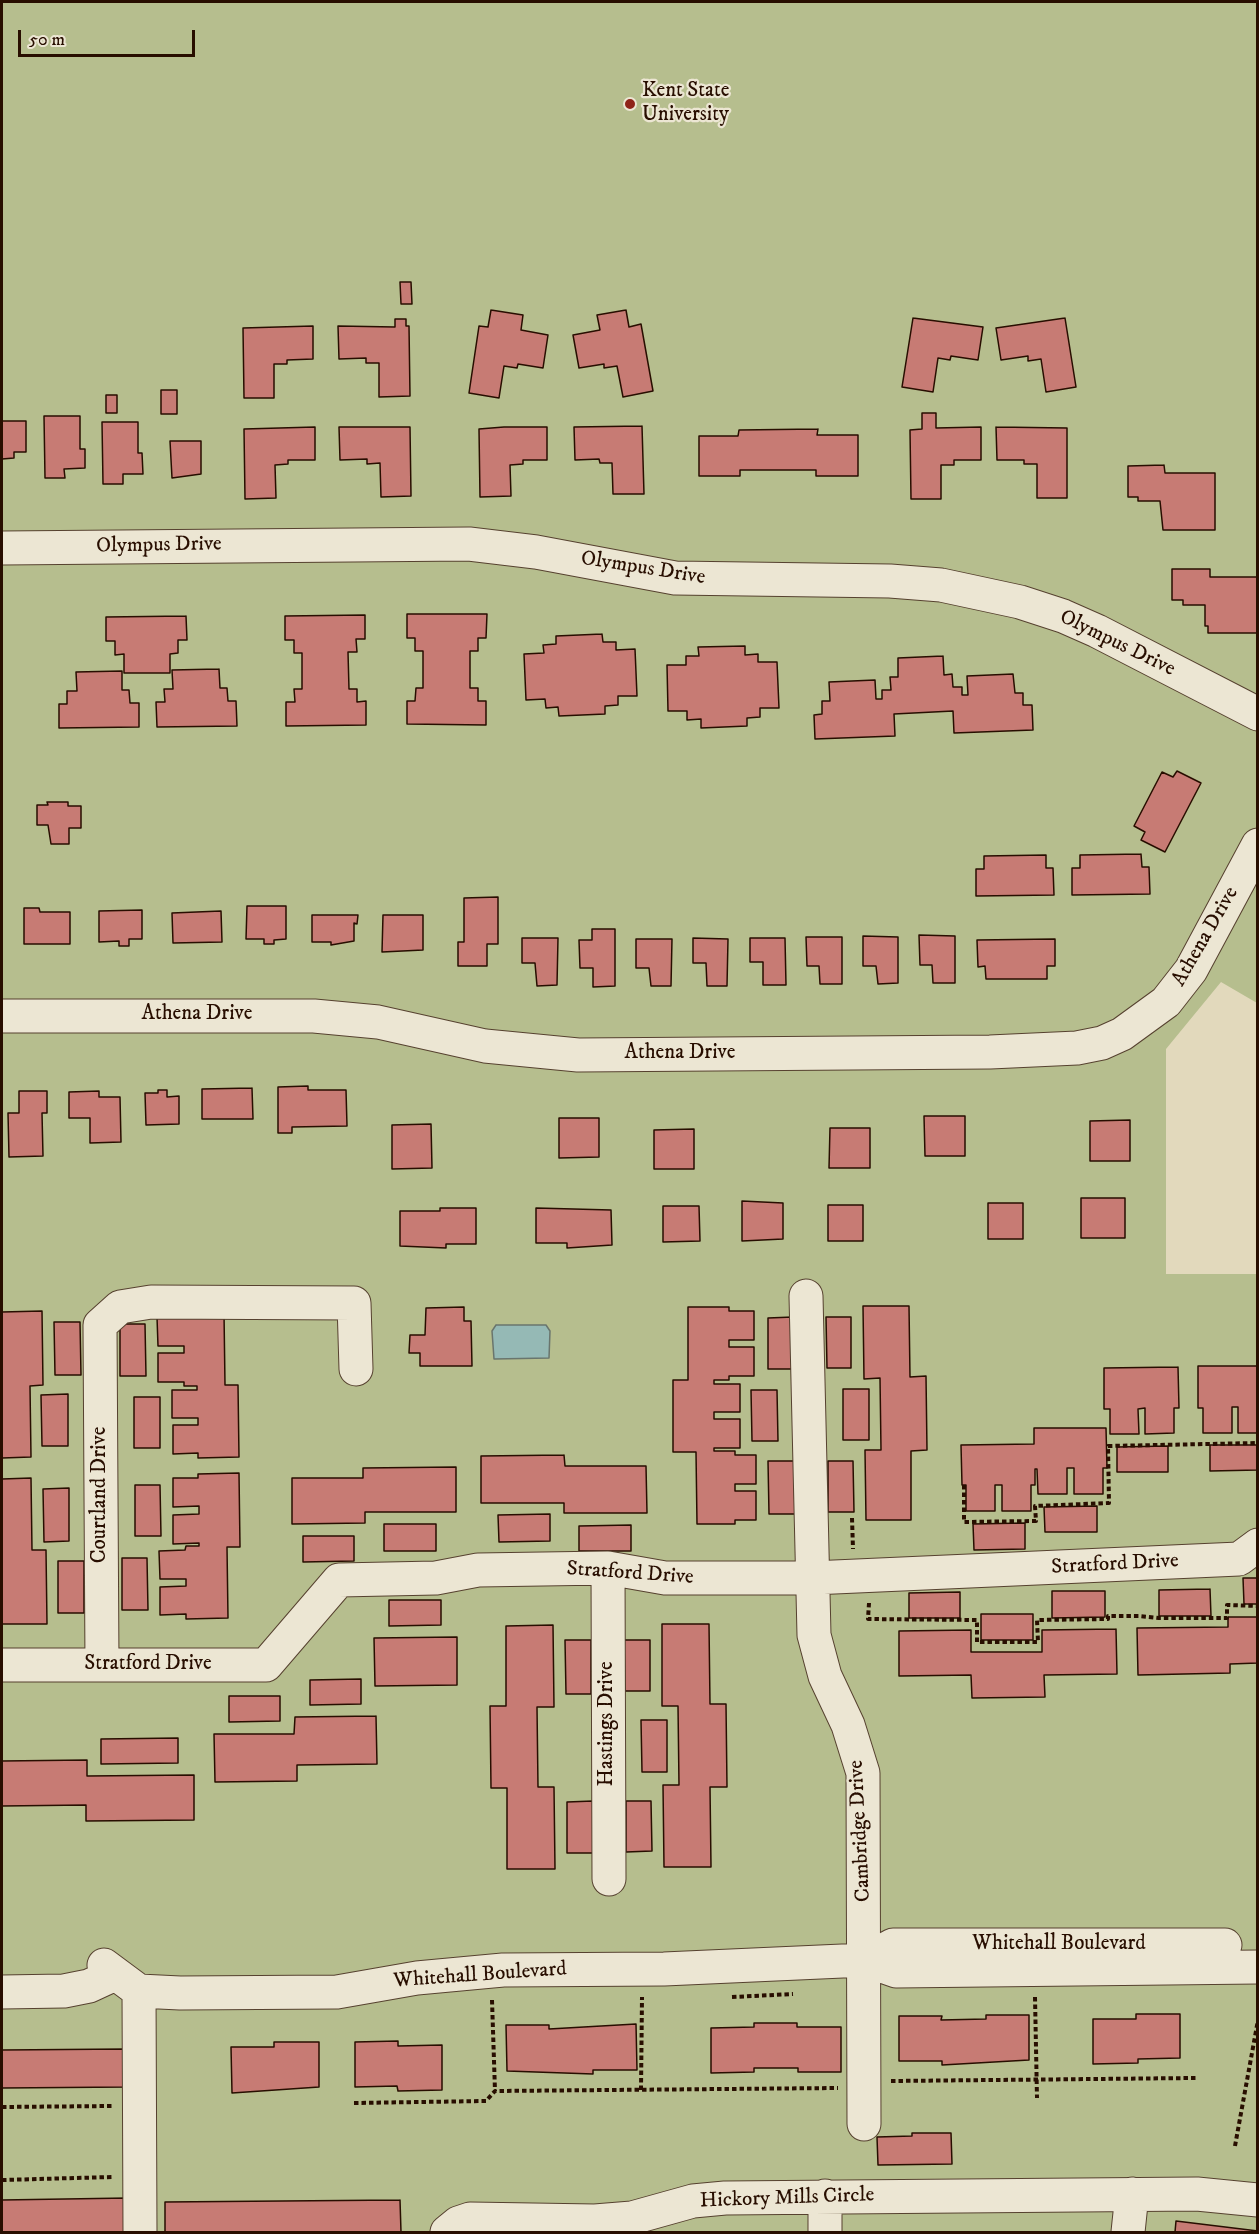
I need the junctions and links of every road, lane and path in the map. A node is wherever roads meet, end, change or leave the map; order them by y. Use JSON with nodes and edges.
{"nodes":[{"id":1,"x":2,"y":548,"type":"edge"},
{"id":2,"x":1257,"y":714,"type":"edge"},
{"id":3,"x":1257,"y":845,"type":"edge"},
{"id":4,"x":2,"y":1016,"type":"edge"},
{"id":5,"x":806,"y":1296,"type":"dead end"},
{"id":6,"x":356,"y":1369,"type":"dead end"},
{"id":7,"x":1257,"y":1443,"type":"edge"},
{"id":8,"x":964,"y":1485,"type":"dead end"},
{"id":9,"x":852,"y":1518,"type":"dead end"},
{"id":10,"x":1257,"y":1545,"type":"edge"},
{"id":11,"x":608,"y":1568,"type":"junction"},
{"id":12,"x":868,"y":1576,"type":"junction"},
{"id":13,"x":812,"y":1578,"type":"junction"},
{"id":14,"x":1257,"y":1606,"type":"edge"},
{"id":15,"x":2,"y":1665,"type":"edge"},
{"id":16,"x":102,"y":1665,"type":"junction"},
{"id":17,"x":609,"y":1879,"type":"dead end"},
{"id":18,"x":1257,"y":1945,"type":"edge"},
{"id":19,"x":865,"y":1960,"type":"junction"},
{"id":20,"x":1257,"y":1967,"type":"edge"},
{"id":21,"x":1035,"y":1970,"type":"junction"},
{"id":22,"x":119,"y":1977,"type":"junction"},
{"id":23,"x":2,"y":1992,"type":"edge"},
{"id":24,"x":797,"y":1993,"type":"dead end"},
{"id":25,"x":731,"y":1996,"type":"dead end"},
{"id":26,"x":632,"y":1997,"type":"dead end"},
{"id":27,"x":642,"y":1997,"type":"junction"},
{"id":28,"x":653,"y":1997,"type":"dead end"},
{"id":29,"x":501,"y":1999,"type":"dead end"},
{"id":30,"x":481,"y":2000,"type":"dead end"},
{"id":31,"x":492,"y":2000,"type":"junction"},
{"id":32,"x":1257,"y":2020,"type":"edge"},
{"id":33,"x":1196,"y":2078,"type":"dead end"},
{"id":34,"x":1037,"y":2079,"type":"junction"},
{"id":35,"x":882,"y":2081,"type":"dead end"},
{"id":36,"x":848,"y":2087,"type":"dead end"},
{"id":37,"x":641,"y":2090,"type":"junction"},
{"id":38,"x":495,"y":2091,"type":"junction"},
{"id":39,"x":1037,"y":2098,"type":"dead end"},
{"id":40,"x":354,"y":2103,"type":"dead end"},
{"id":41,"x":119,"y":2106,"type":"dead end"},
{"id":42,"x":2,"y":2107,"type":"edge"},
{"id":43,"x":864,"y":2124,"type":"dead end"},
{"id":44,"x":1235,"y":2146,"type":"dead end"},
{"id":45,"x":140,"y":2177,"type":"junction"},
{"id":46,"x":2,"y":2180,"type":"edge"},
{"id":47,"x":1132,"y":2194,"type":"junction"},
{"id":48,"x":825,"y":2196,"type":"junction"},
{"id":49,"x":1257,"y":2200,"type":"edge"},
{"id":50,"x":140,"y":2232,"type":"edge"},
{"id":51,"x":447,"y":2232,"type":"edge"},
{"id":52,"x":825,"y":2232,"type":"edge"},
{"id":53,"x":1128,"y":2232,"type":"edge"}],
"edges":[{"from":1,"to":2,"type":"street","name":"Olympus Drive"},
{"from":3,"to":4,"type":"street","name":"Athena Drive"},
{"from":5,"to":13,"type":"street","name":"Cambridge Drive"},
{"from":6,"to":16,"type":"street","name":"Courtland Drive"},
{"from":7,"to":8,"type":"path"},
{"from":9,"to":12,"type":"path"},
{"from":10,"to":12,"type":"street","name":"Stratford Drive"},
{"from":11,"to":13,"type":"street","name":"Stratford Drive"},
{"from":11,"to":16,"type":"street","name":"Stratford Drive"},
{"from":11,"to":17,"type":"street","name":"Hastings Drive"},
{"from":12,"to":13,"type":"street","name":"Stratford Drive"},
{"from":12,"to":14,"type":"path"},
{"from":13,"to":19,"type":"street","name":"Cambridge Drive"},
{"from":15,"to":16,"type":"street","name":"Stratford Drive"},
{"from":18,"to":19,"type":"street","name":"Whitehall Boulevard"},
{"from":19,"to":21,"type":"street","name":"Whitehall Boulevard"},
{"from":19,"to":22,"type":"street","name":"Whitehall Boulevard"},
{"from":19,"to":43,"type":"street","name":"Cambridge Drive"},
{"from":20,"to":21,"type":"street","name":"Whitehall Boulevard"},
{"from":21,"to":34,"type":"path"},
{"from":22,"to":23,"type":"street"},
{"from":22,"to":45,"type":"street"},
{"from":24,"to":25,"type":"path"},
{"from":26,"to":27,"type":"path"},
{"from":27,"to":28,"type":"path"},
{"from":27,"to":37,"type":"path"},
{"from":29,"to":31,"type":"path"},
{"from":30,"to":31,"type":"path"},
{"from":31,"to":38,"type":"path"},
{"from":32,"to":44,"type":"path"},
{"from":33,"to":34,"type":"path"},
{"from":34,"to":35,"type":"path"},
{"from":34,"to":39,"type":"path"},
{"from":36,"to":37,"type":"path"},
{"from":37,"to":38,"type":"path"},
{"from":38,"to":40,"type":"path"},
{"from":41,"to":42,"type":"path"},
{"from":45,"to":46,"type":"path"},
{"from":45,"to":50,"type":"street"},
{"from":47,"to":48,"type":"street","name":"Hickory Mills Circle"},
{"from":47,"to":49,"type":"street","name":"Hickory Mills Circle"},
{"from":47,"to":53,"type":"street"},
{"from":48,"to":51,"type":"street","name":"Hickory Mills Circle"},
{"from":48,"to":52,"type":"street"}]}
